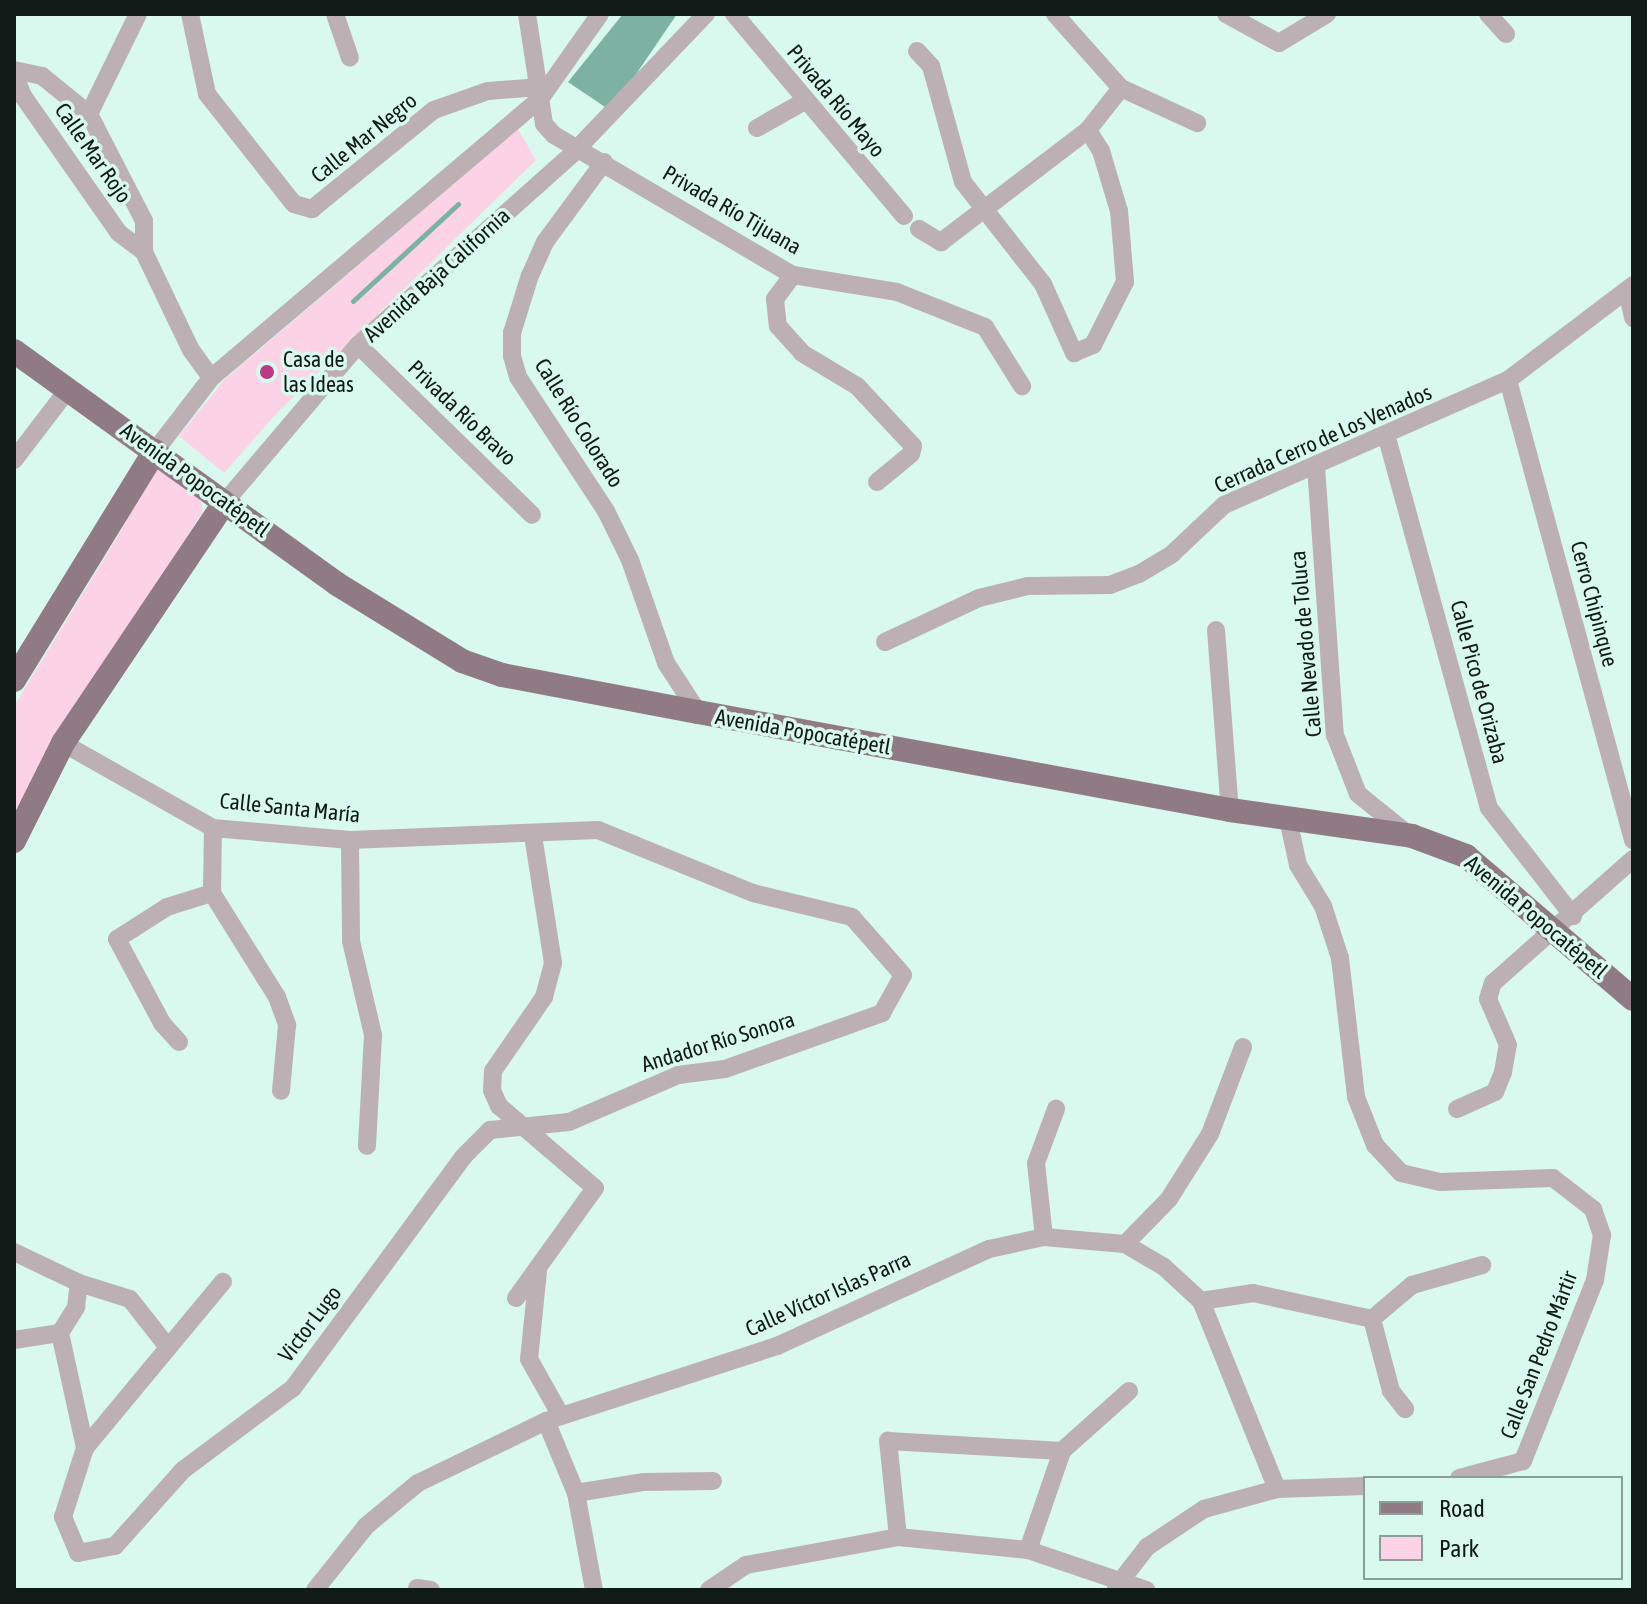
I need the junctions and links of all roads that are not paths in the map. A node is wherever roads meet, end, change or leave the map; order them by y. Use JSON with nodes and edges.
{"nodes":[{"id":1,"x":138,"y":14,"type":"edge"},
{"id":2,"x":190,"y":14,"type":"edge"},
{"id":3,"x":335,"y":14,"type":"edge"},
{"id":4,"x":527,"y":14,"type":"edge"},
{"id":5,"x":600,"y":14,"type":"edge"},
{"id":6,"x":706,"y":14,"type":"edge"},
{"id":7,"x":734,"y":14,"type":"edge"},
{"id":8,"x":1055,"y":14,"type":"edge"},
{"id":9,"x":1226,"y":14,"type":"edge"},
{"id":10,"x":1327,"y":14,"type":"edge"},
{"id":11,"x":1488,"y":14,"type":"edge"},
{"id":12,"x":1506,"y":34,"type":"dead end"},
{"id":13,"x":917,"y":51,"type":"dead end"},
{"id":14,"x":350,"y":58,"type":"dead end"},
{"id":15,"x":14,"y":71,"type":"edge"},
{"id":16,"x":1121,"y":88,"type":"junction"},
{"id":17,"x":540,"y":93,"type":"junction"},
{"id":18,"x":803,"y":102,"type":"junction"},
{"id":19,"x":89,"y":114,"type":"junction"},
{"id":20,"x":1197,"y":123,"type":"dead end"},
{"id":21,"x":757,"y":128,"type":"dead end"},
{"id":22,"x":1088,"y":130,"type":"junction"},
{"id":23,"x":580,"y":146,"type":"junction"},
{"id":24,"x":604,"y":162,"type":"junction"},
{"id":25,"x":987,"y":209,"type":"junction"},
{"id":26,"x":899,"y":210,"type":"dead end"},
{"id":27,"x":919,"y":229,"type":"dead end"},
{"id":28,"x":144,"y":252,"type":"junction"},
{"id":29,"x":793,"y":275,"type":"junction"},
{"id":30,"x":1630,"y":288,"type":"edge"},
{"id":31,"x":1633,"y":318,"type":"edge"},
{"id":32,"x":358,"y":345,"type":"junction"},
{"id":33,"x":14,"y":351,"type":"edge"},
{"id":34,"x":211,"y":378,"type":"junction"},
{"id":35,"x":1508,"y":380,"type":"junction"},
{"id":36,"x":1022,"y":386,"type":"dead end"},
{"id":37,"x":69,"y":388,"type":"junction"},
{"id":38,"x":1387,"y":438,"type":"junction"},
{"id":39,"x":155,"y":451,"type":"junction"},
{"id":40,"x":14,"y":460,"type":"edge"},
{"id":41,"x":1316,"y":466,"type":"junction"},
{"id":42,"x":877,"y":482,"type":"dead end"},
{"id":43,"x":224,"y":503,"type":"junction"},
{"id":44,"x":532,"y":515,"type":"dead end"},
{"id":45,"x":1216,"y":630,"type":"dead end"},
{"id":46,"x":885,"y":642,"type":"dead end"},
{"id":47,"x":14,"y":680,"type":"edge"},
{"id":48,"x":698,"y":712,"type":"junction"},
{"id":49,"x":63,"y":743,"type":"junction"},
{"id":50,"x":1230,"y":810,"type":"junction"},
{"id":51,"x":1288,"y":819,"type":"junction"},
{"id":52,"x":213,"y":828,"type":"junction"},
{"id":53,"x":533,"y":836,"type":"junction"},
{"id":54,"x":1412,"y":836,"type":"junction"},
{"id":55,"x":350,"y":840,"type":"junction"},
{"id":56,"x":1633,"y":840,"type":"edge"},
{"id":57,"x":14,"y":841,"type":"edge"},
{"id":58,"x":1633,"y":859,"type":"edge"},
{"id":59,"x":212,"y":893,"type":"junction"},
{"id":60,"x":1573,"y":916,"type":"junction"},
{"id":61,"x":1553,"y":931,"type":"junction"},
{"id":62,"x":903,"y":975,"type":"joint"},
{"id":63,"x":1633,"y":999,"type":"edge"},
{"id":64,"x":179,"y":1042,"type":"dead end"},
{"id":65,"x":1243,"y":1047,"type":"dead end"},
{"id":66,"x":281,"y":1091,"type":"dead end"},
{"id":67,"x":1056,"y":1109,"type":"dead end"},
{"id":68,"x":1457,"y":1109,"type":"dead end"},
{"id":69,"x":527,"y":1129,"type":"junction"},
{"id":70,"x":367,"y":1146,"type":"dead end"},
{"id":71,"x":1044,"y":1237,"type":"junction"},
{"id":72,"x":1125,"y":1244,"type":"junction"},
{"id":73,"x":14,"y":1252,"type":"edge"},
{"id":74,"x":1482,"y":1265,"type":"dead end"},
{"id":75,"x":538,"y":1268,"type":"junction"},
{"id":76,"x":223,"y":1282,"type":"dead end"},
{"id":77,"x":79,"y":1283,"type":"junction"},
{"id":78,"x":516,"y":1298,"type":"dead end"},
{"id":79,"x":1201,"y":1301,"type":"junction"},
{"id":80,"x":1372,"y":1319,"type":"junction"},
{"id":81,"x":60,"y":1333,"type":"junction"},
{"id":82,"x":14,"y":1340,"type":"edge"},
{"id":83,"x":167,"y":1346,"type":"junction"},
{"id":84,"x":1129,"y":1391,"type":"dead end"},
{"id":85,"x":1405,"y":1409,"type":"dead end"},
{"id":86,"x":553,"y":1418,"type":"junction"},
{"id":87,"x":85,"y":1448,"type":"junction"},
{"id":88,"x":1062,"y":1451,"type":"junction"},
{"id":89,"x":1467,"y":1476,"type":"edge"},
{"id":90,"x":713,"y":1481,"type":"dead end"},
{"id":91,"x":1363,"y":1486,"type":"edge"},
{"id":92,"x":1277,"y":1489,"type":"junction"},
{"id":93,"x":576,"y":1493,"type":"junction"},
{"id":94,"x":898,"y":1537,"type":"junction"},
{"id":95,"x":1028,"y":1550,"type":"junction"},
{"id":96,"x":1117,"y":1584,"type":"edge"},
{"id":97,"x":315,"y":1590,"type":"edge"},
{"id":98,"x":594,"y":1590,"type":"edge"},
{"id":99,"x":709,"y":1590,"type":"edge"},
{"id":100,"x":1146,"y":1590,"type":"edge"}],
"edges":[{"from":1,"to":19,"type":"street"},
{"from":2,"to":17,"type":"street","name":"Calle Mar Negro"},
{"from":3,"to":14,"type":"street"},
{"from":4,"to":17,"type":"street","name":"Privada Río Tijuana"},
{"from":5,"to":17,"type":"street"},
{"from":6,"to":23,"type":"street","name":"Avenida Baja California"},
{"from":7,"to":18,"type":"street","name":"Privada Río Mayo"},
{"from":8,"to":16,"type":"street"},
{"from":9,"to":10,"type":"street"},
{"from":11,"to":12,"type":"street"},
{"from":13,"to":25,"type":"street"},
{"from":15,"to":19,"type":"street","name":"Calle Mar Rojo"},
{"from":15,"to":28,"type":"street","name":"Calle Mar Rojo"},
{"from":16,"to":20,"type":"street"},
{"from":16,"to":22,"type":"street"},
{"from":17,"to":23,"type":"street","name":"Privada Río Tijuana"},
{"from":17,"to":34,"type":"street"},
{"from":18,"to":21,"type":"street"},
{"from":18,"to":26,"type":"street","name":"Privada Río Mayo"},
{"from":19,"to":28,"type":"street","name":"Calle Mar Rojo"},
{"from":22,"to":25,"type":"street"},
{"from":22,"to":25,"type":"street"},
{"from":23,"to":24,"type":"street","name":"Privada Río Tijuana"},
{"from":23,"to":32,"type":"street","name":"Avenida Baja California"},
{"from":24,"to":29,"type":"street","name":"Privada Río Tijuana"},
{"from":24,"to":48,"type":"street","name":"Calle Río Colorado"},
{"from":25,"to":27,"type":"street"},
{"from":28,"to":34,"type":"street","name":"Calle Mar Rojo"},
{"from":29,"to":36,"type":"street","name":"Privada Río Tijuana"},
{"from":29,"to":42,"type":"street"},
{"from":30,"to":31,"type":"street"},
{"from":30,"to":35,"type":"street","name":"Cerrada Cerro de Los Venados"},
{"from":32,"to":43,"type":"street","name":"Avenida Baja California"},
{"from":32,"to":44,"type":"street","name":"Privada Río Bravo"},
{"from":33,"to":37,"type":"main road","name":"Avenida Popocatépetl"},
{"from":34,"to":39,"type":"street"},
{"from":35,"to":38,"type":"street","name":"Cerrada Cerro de Los Venados"},
{"from":35,"to":56,"type":"street","name":"Cerro Chipinque"},
{"from":37,"to":39,"type":"main road","name":"Avenida Popocatépetl"},
{"from":37,"to":40,"type":"street"},
{"from":38,"to":41,"type":"street","name":"Cerrada Cerro de Los Venados"},
{"from":38,"to":60,"type":"street","name":"Calle Pico de Orizaba"},
{"from":39,"to":43,"type":"main road","name":"Avenida Popocatépetl"},
{"from":39,"to":47,"type":"main road"},
{"from":41,"to":46,"type":"street","name":"Cerrada Cerro de Los Venados"},
{"from":41,"to":54,"type":"street","name":"Calle Nevado de Toluca"},
{"from":43,"to":48,"type":"main road","name":"Avenida Popocatépetl"},
{"from":43,"to":49,"type":"main road","name":"Avenida Baja California"},
{"from":45,"to":50,"type":"street"},
{"from":48,"to":50,"type":"main road","name":"Avenida Popocatépetl"},
{"from":49,"to":52,"type":"street","name":"Calle Santa María"},
{"from":49,"to":57,"type":"main road","name":"Avenida Baja California"},
{"from":50,"to":51,"type":"main road","name":"Avenida Popocatépetl"},
{"from":51,"to":54,"type":"main road","name":"Avenida Popocatépetl"},
{"from":51,"to":89,"type":"street","name":"Calle San Pedro Mártir"},
{"from":52,"to":55,"type":"street","name":"Calle Santa María"},
{"from":52,"to":59,"type":"street"},
{"from":53,"to":55,"type":"street","name":"Calle Santa María"},
{"from":53,"to":62,"type":"street","name":"Calle Santa María"},
{"from":53,"to":69,"type":"street"},
{"from":54,"to":61,"type":"main road","name":"Avenida Popocatépetl"},
{"from":55,"to":70,"type":"street"},
{"from":58,"to":60,"type":"street"},
{"from":59,"to":64,"type":"street"},
{"from":59,"to":66,"type":"street"},
{"from":60,"to":61,"type":"street"},
{"from":61,"to":63,"type":"main road","name":"Avenida Popocatépetl"},
{"from":61,"to":68,"type":"street"},
{"from":62,"to":69,"type":"street","name":"Andador Río Sonora"},
{"from":65,"to":72,"type":"street"},
{"from":67,"to":71,"type":"street"},
{"from":69,"to":75,"type":"street"},
{"from":69,"to":87,"type":"street","name":"Victor Lugo"},
{"from":71,"to":72,"type":"street","name":"Calle Víctor Islas Parra"},
{"from":71,"to":86,"type":"street","name":"Calle Víctor Islas Parra"},
{"from":72,"to":79,"type":"street","name":"Calle Víctor Islas Parra"},
{"from":73,"to":77,"type":"street"},
{"from":74,"to":80,"type":"street"},
{"from":75,"to":78,"type":"street"},
{"from":75,"to":86,"type":"street"},
{"from":76,"to":83,"type":"street"},
{"from":77,"to":81,"type":"street"},
{"from":77,"to":83,"type":"street"},
{"from":79,"to":80,"type":"street"},
{"from":79,"to":92,"type":"street","name":"Calle Víctor Islas Parra"},
{"from":80,"to":85,"type":"street"},
{"from":81,"to":82,"type":"street"},
{"from":81,"to":87,"type":"street"},
{"from":83,"to":87,"type":"street"},
{"from":84,"to":88,"type":"street"},
{"from":86,"to":93,"type":"street"},
{"from":86,"to":97,"type":"street","name":"Calle Víctor Islas Parra"},
{"from":88,"to":94,"type":"street"},
{"from":88,"to":95,"type":"street"},
{"from":90,"to":93,"type":"street"},
{"from":91,"to":92,"type":"street"},
{"from":92,"to":96,"type":"street"},
{"from":93,"to":98,"type":"street"},
{"from":94,"to":95,"type":"street"},
{"from":94,"to":99,"type":"street"},
{"from":95,"to":96,"type":"street"},
{"from":96,"to":100,"type":"street"}]}
